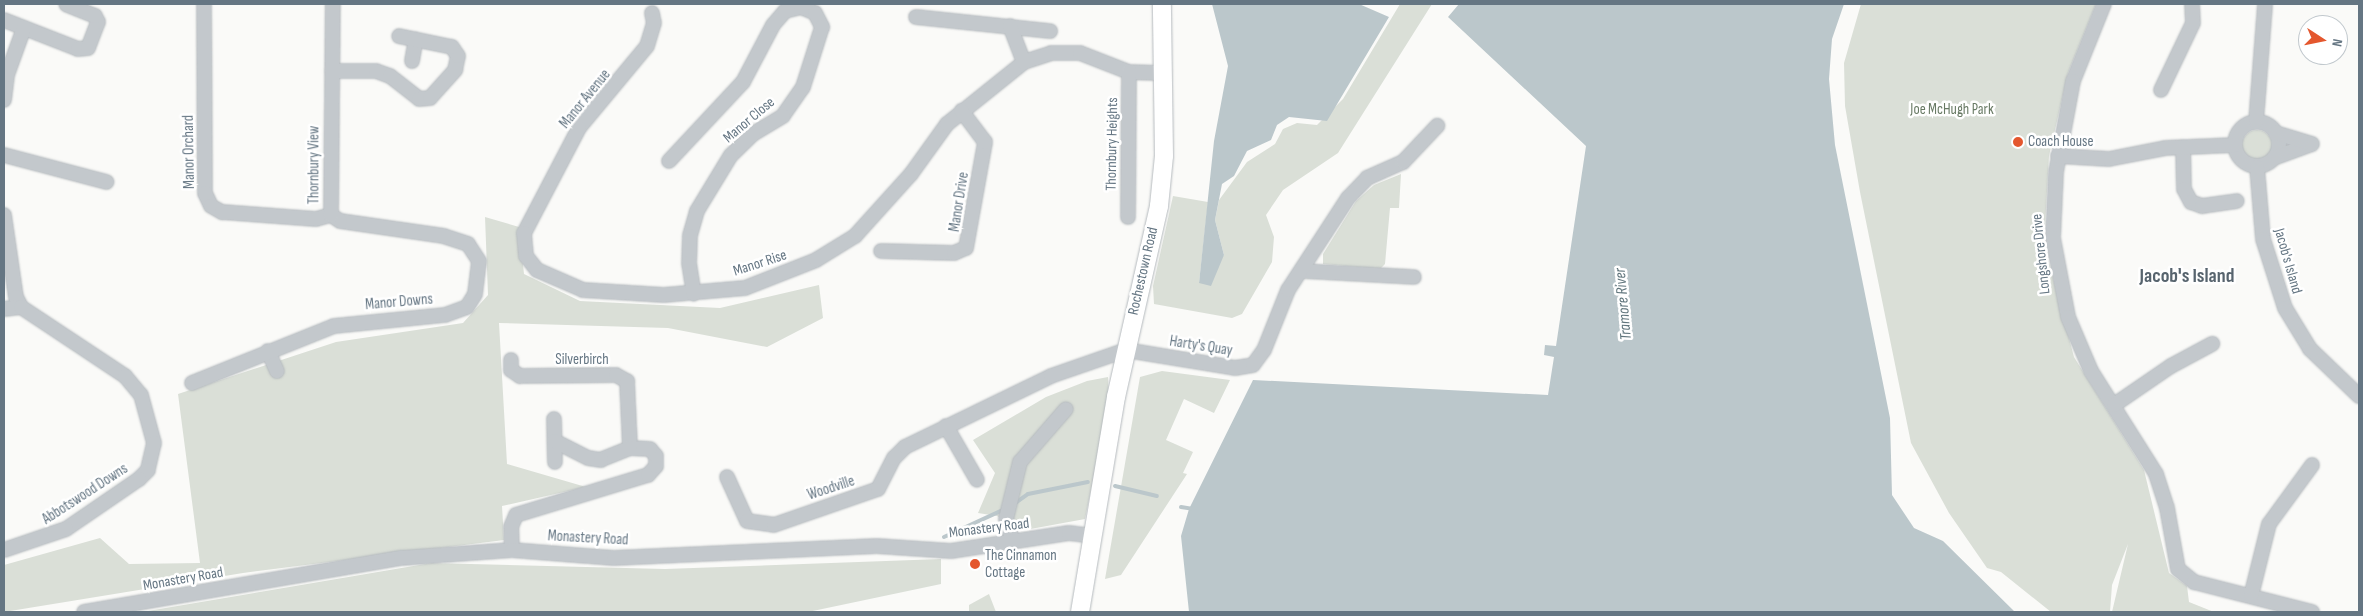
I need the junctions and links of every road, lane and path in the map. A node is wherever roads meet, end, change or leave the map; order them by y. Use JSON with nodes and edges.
{"nodes":[{"id":1,"x":66,"y":4,"type":"edge"},
{"id":2,"x":204,"y":4,"type":"edge"},
{"id":3,"x":333,"y":4,"type":"edge"},
{"id":4,"x":1162,"y":4,"type":"edge"},
{"id":5,"x":2104,"y":4,"type":"edge"},
{"id":6,"x":2192,"y":4,"type":"edge"},
{"id":7,"x":2265,"y":4,"type":"edge"},
{"id":8,"x":652,"y":14,"type":"dead end"},
{"id":9,"x":916,"y":17,"type":"dead end"},
{"id":10,"x":4,"y":20,"type":"edge"},
{"id":11,"x":1010,"y":26,"type":"junction"},
{"id":12,"x":24,"y":28,"type":"junction"},
{"id":13,"x":1050,"y":31,"type":"dead end"},
{"id":14,"x":399,"y":36,"type":"dead end"},
{"id":15,"x":416,"y":39,"type":"junction"},
{"id":16,"x":412,"y":61,"type":"dead end"},
{"id":17,"x":1024,"y":62,"type":"junction"},
{"id":18,"x":332,"y":71,"type":"junction"},
{"id":19,"x":1129,"y":72,"type":"junction"},
{"id":20,"x":1164,"y":73,"type":"junction"},
{"id":21,"x":2161,"y":90,"type":"dead end"},
{"id":22,"x":4,"y":100,"type":"edge"},
{"id":23,"x":962,"y":111,"type":"junction"},
{"id":24,"x":2256,"y":122,"type":"junction"},
{"id":25,"x":1436,"y":126,"type":"dead end"},
{"id":26,"x":2276,"y":133,"type":"junction"},
{"id":27,"x":2235,"y":145,"type":"junction"},
{"id":28,"x":2183,"y":147,"type":"junction"},
{"id":29,"x":4,"y":155,"type":"edge"},
{"id":30,"x":2058,"y":156,"type":"junction"},
{"id":31,"x":2274,"y":158,"type":"junction"},
{"id":32,"x":669,"y":160,"type":"dead end"},
{"id":33,"x":2257,"y":166,"type":"junction"},
{"id":34,"x":107,"y":182,"type":"dead end"},
{"id":35,"x":2238,"y":201,"type":"dead end"},
{"id":36,"x":4,"y":214,"type":"edge"},
{"id":37,"x":331,"y":215,"type":"junction"},
{"id":38,"x":1128,"y":218,"type":"dead end"},
{"id":39,"x":524,"y":233,"type":"joint"},
{"id":40,"x":468,"y":244,"type":"joint"},
{"id":41,"x":881,"y":251,"type":"dead end"},
{"id":42,"x":1303,"y":272,"type":"junction"},
{"id":43,"x":1414,"y":276,"type":"dead end"},
{"id":44,"x":694,"y":294,"type":"junction"},
{"id":45,"x":22,"y":307,"type":"junction"},
{"id":46,"x":4,"y":309,"type":"edge"},
{"id":47,"x":2212,"y":344,"type":"dead end"},
{"id":48,"x":1126,"y":350,"type":"junction"},
{"id":49,"x":268,"y":351,"type":"junction"},
{"id":50,"x":510,"y":360,"type":"dead end"},
{"id":51,"x":277,"y":371,"type":"dead end"},
{"id":52,"x":192,"y":383,"type":"dead end"},
{"id":53,"x":2359,"y":396,"type":"edge"},
{"id":54,"x":2114,"y":405,"type":"junction"},
{"id":55,"x":1066,"y":409,"type":"dead end"},
{"id":56,"x":554,"y":419,"type":"dead end"},
{"id":57,"x":946,"y":426,"type":"junction"},
{"id":58,"x":555,"y":441,"type":"junction"},
{"id":59,"x":630,"y":448,"type":"junction"},
{"id":60,"x":556,"y":462,"type":"dead end"},
{"id":61,"x":2312,"y":465,"type":"dead end"},
{"id":62,"x":727,"y":476,"type":"dead end"},
{"id":63,"x":977,"y":480,"type":"dead end"},
{"id":64,"x":1093,"y":536,"type":"junction"},
{"id":65,"x":1013,"y":542,"type":"junction"},
{"id":66,"x":4,"y":550,"type":"edge"},
{"id":67,"x":512,"y":550,"type":"junction"},
{"id":68,"x":2251,"y":596,"type":"junction"},
{"id":69,"x":84,"y":612,"type":"edge"},
{"id":70,"x":1080,"y":612,"type":"edge"},
{"id":71,"x":2312,"y":612,"type":"edge"}],
"edges":[{"from":1,"to":12,"type":"street"},
{"from":2,"to":37,"type":"street","name":"Manor Orchard"},
{"from":3,"to":18,"type":"street","name":"Thornbury View"},
{"from":4,"to":20,"type":"main road","name":"Rochestown Road"},
{"from":5,"to":30,"type":"street","name":"Longshore Drive"},
{"from":6,"to":21,"type":"street"},
{"from":7,"to":24,"type":"street"},
{"from":8,"to":39,"type":"street","name":"Manor Avenue"},
{"from":9,"to":11,"type":"street"},
{"from":10,"to":12,"type":"street"},
{"from":11,"to":13,"type":"street"},
{"from":11,"to":17,"type":"street"},
{"from":12,"to":22,"type":"street"},
{"from":14,"to":15,"type":"street"},
{"from":15,"to":16,"type":"street"},
{"from":15,"to":18,"type":"street"},
{"from":17,"to":19,"type":"street"},
{"from":17,"to":23,"type":"street"},
{"from":18,"to":37,"type":"street","name":"Thornbury View"},
{"from":19,"to":20,"type":"street"},
{"from":19,"to":38,"type":"street","name":"Thornbury Heights"},
{"from":20,"to":48,"type":"main road","name":"Rochestown Road"},
{"from":23,"to":41,"type":"street","name":"Manor Drive"},
{"from":23,"to":44,"type":"street","name":"Manor Rise"},
{"from":24,"to":26,"type":"street"},
{"from":24,"to":27,"type":"street"},
{"from":25,"to":42,"type":"street","name":"Harty's Quay"},
{"from":26,"to":31,"type":"street"},
{"from":26,"to":31,"type":"street"},
{"from":27,"to":28,"type":"street"},
{"from":27,"to":33,"type":"street"},
{"from":28,"to":30,"type":"street"},
{"from":28,"to":35,"type":"street"},
{"from":29,"to":34,"type":"street"},
{"from":30,"to":54,"type":"street","name":"Longshore Drive"},
{"from":31,"to":33,"type":"street"},
{"from":32,"to":44,"type":"street","name":"Manor Close"},
{"from":33,"to":53,"type":"street","name":"Jacob's Island"},
{"from":36,"to":45,"type":"street"},
{"from":37,"to":40,"type":"street","name":"Thornbury View"},
{"from":39,"to":44,"type":"street","name":"Manor Rise"},
{"from":40,"to":49,"type":"street","name":"Manor Downs"},
{"from":42,"to":43,"type":"street"},
{"from":42,"to":48,"type":"street","name":"Harty's Quay"},
{"from":45,"to":46,"type":"street"},
{"from":45,"to":66,"type":"street","name":"Abbotswood Downs"},
{"from":47,"to":54,"type":"street"},
{"from":48,"to":57,"type":"street","name":"Woodville"},
{"from":48,"to":64,"type":"main road","name":"Rochestown Road"},
{"from":49,"to":51,"type":"street"},
{"from":49,"to":52,"type":"street","name":"Manor Downs"},
{"from":50,"to":59,"type":"street","name":"Silverbirch"},
{"from":54,"to":68,"type":"street","name":"Longshore Drive"},
{"from":55,"to":65,"type":"street"},
{"from":56,"to":58,"type":"street"},
{"from":57,"to":62,"type":"street","name":"Woodville"},
{"from":57,"to":63,"type":"street"},
{"from":58,"to":59,"type":"street"},
{"from":58,"to":60,"type":"street"},
{"from":59,"to":67,"type":"street"},
{"from":61,"to":68,"type":"street"},
{"from":64,"to":65,"type":"street","name":"Monastery Road"},
{"from":64,"to":70,"type":"main road","name":"Rochestown Road"},
{"from":65,"to":67,"type":"street","name":"Monastery Road"},
{"from":67,"to":69,"type":"street","name":"Monastery Road"},
{"from":68,"to":71,"type":"street","name":"Longshore Drive"}]}
